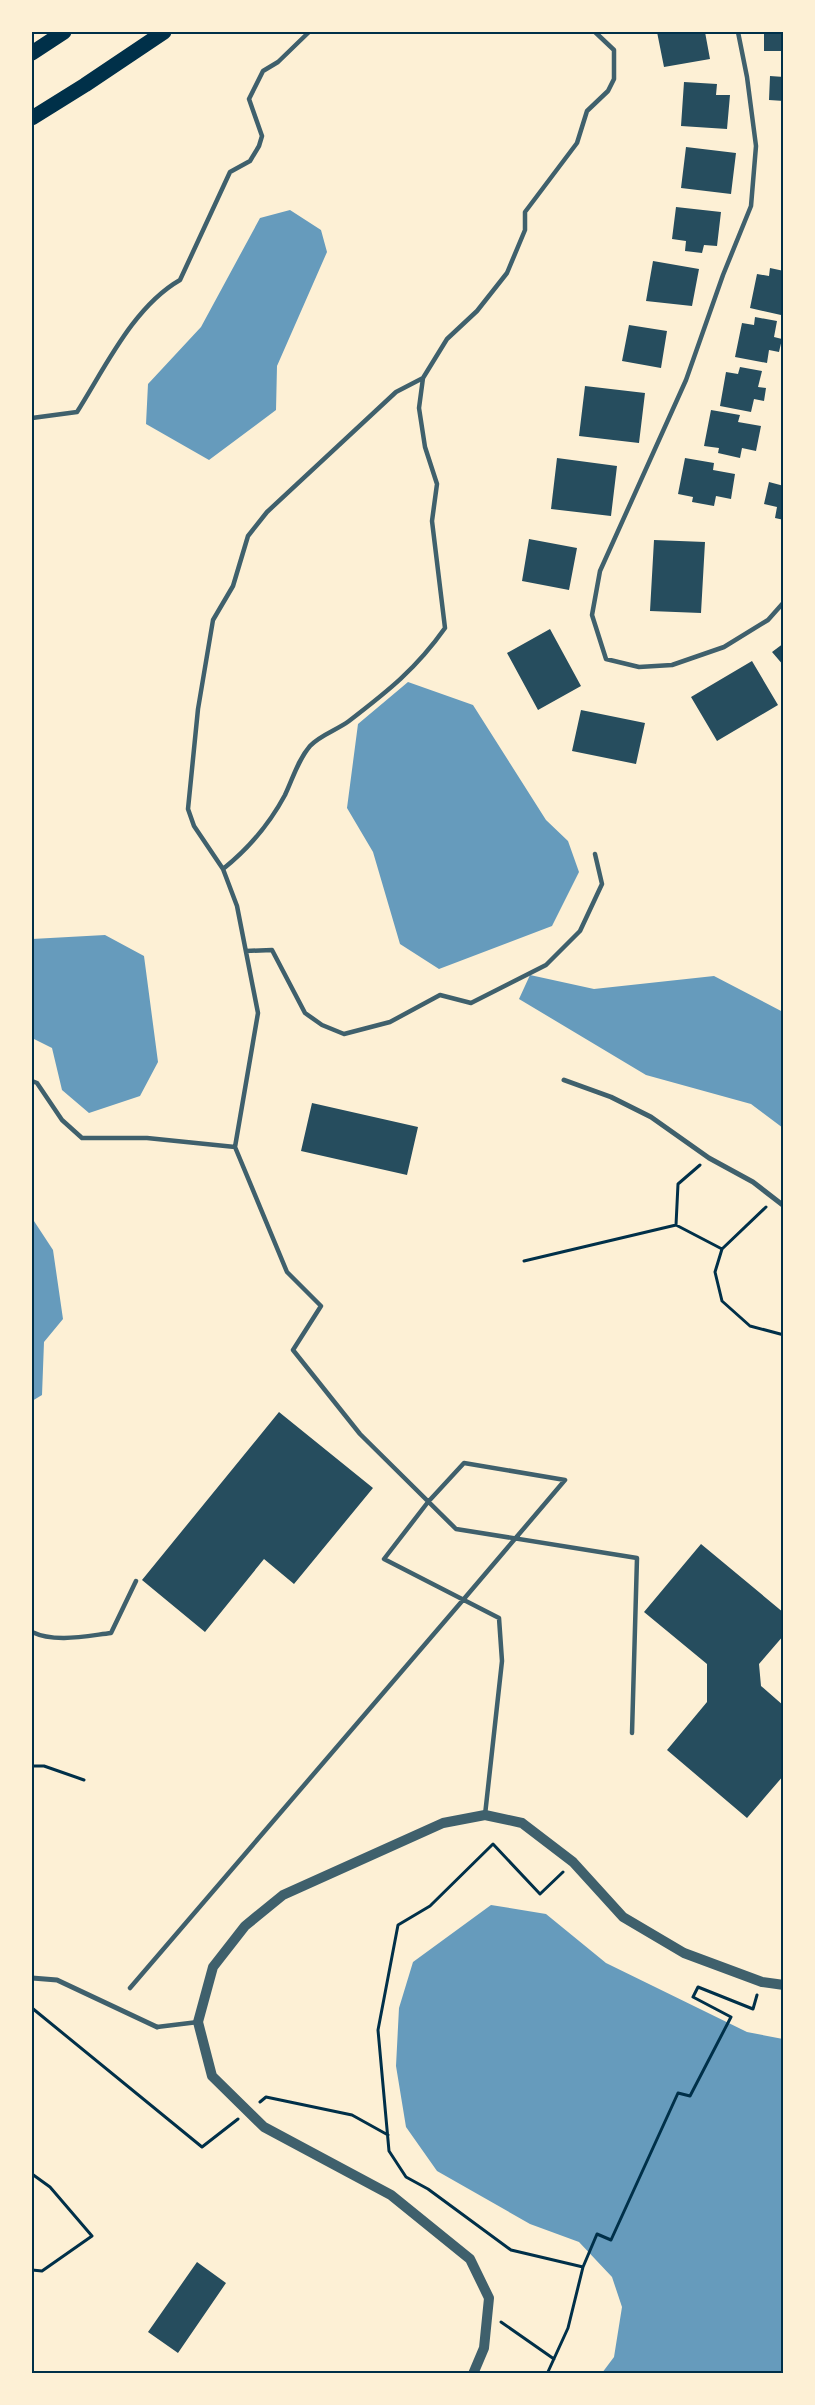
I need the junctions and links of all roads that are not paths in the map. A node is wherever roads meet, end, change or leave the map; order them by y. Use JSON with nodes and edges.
{"nodes":[{"id":1,"x":64,"y":32,"type":"edge"},
{"id":2,"x":164,"y":32,"type":"edge"},
{"id":3,"x":309,"y":32,"type":"edge"},
{"id":4,"x":595,"y":32,"type":"edge"},
{"id":5,"x":738,"y":32,"type":"edge"},
{"id":6,"x":32,"y":53,"type":"edge"},
{"id":7,"x":32,"y":118,"type":"edge"},
{"id":8,"x":423,"y":378,"type":"junction"},
{"id":9,"x":32,"y":418,"type":"edge"},
{"id":10,"x":783,"y":602,"type":"edge"},
{"id":11,"x":595,"y":854,"type":"dead end"},
{"id":12,"x":223,"y":869,"type":"junction"},
{"id":13,"x":246,"y":951,"type":"junction"},
{"id":14,"x":564,"y":1080,"type":"dead end"},
{"id":15,"x":32,"y":1081,"type":"edge"},
{"id":16,"x":235,"y":1147,"type":"junction"},
{"id":17,"x":783,"y":1206,"type":"edge"},
{"id":18,"x":428,"y":1502,"type":"junction"},
{"id":19,"x":515,"y":1539,"type":"junction"},
{"id":20,"x":136,"y":1581,"type":"dead end"},
{"id":21,"x":463,"y":1600,"type":"junction"},
{"id":22,"x":32,"y":1632,"type":"edge"},
{"id":23,"x":632,"y":1733,"type":"dead end"},
{"id":24,"x":485,"y":1815,"type":"junction"},
{"id":25,"x":32,"y":1978,"type":"edge"},
{"id":26,"x":783,"y":1985,"type":"edge"},
{"id":27,"x":130,"y":1988,"type":"dead end"},
{"id":28,"x":198,"y":2022,"type":"junction"},
{"id":29,"x":157,"y":2027,"type":"joint"},
{"id":30,"x":474,"y":2373,"type":"edge"}],
"edges":[{"from":1,"to":6,"type":"main road"},
{"from":2,"to":7,"type":"main road"},
{"from":3,"to":9,"type":"lane"},
{"from":4,"to":8,"type":"lane"},
{"from":5,"to":10,"type":"lane"},
{"from":8,"to":12,"type":"lane"},
{"from":8,"to":12,"type":"lane"},
{"from":11,"to":13,"type":"lane"},
{"from":12,"to":13,"type":"lane"},
{"from":13,"to":16,"type":"lane"},
{"from":14,"to":17,"type":"street"},
{"from":15,"to":16,"type":"lane"},
{"from":16,"to":18,"type":"lane"},
{"from":18,"to":19,"type":"lane"},
{"from":18,"to":19,"type":"lane"},
{"from":18,"to":21,"type":"lane"},
{"from":19,"to":21,"type":"lane"},
{"from":19,"to":23,"type":"lane"},
{"from":20,"to":22,"type":"lane"},
{"from":21,"to":24,"type":"lane"},
{"from":21,"to":27,"type":"lane"},
{"from":24,"to":26,"type":"street"},
{"from":24,"to":28,"type":"street"},
{"from":25,"to":29,"type":"street"},
{"from":28,"to":29,"type":"lane"},
{"from":28,"to":30,"type":"street"}]}
